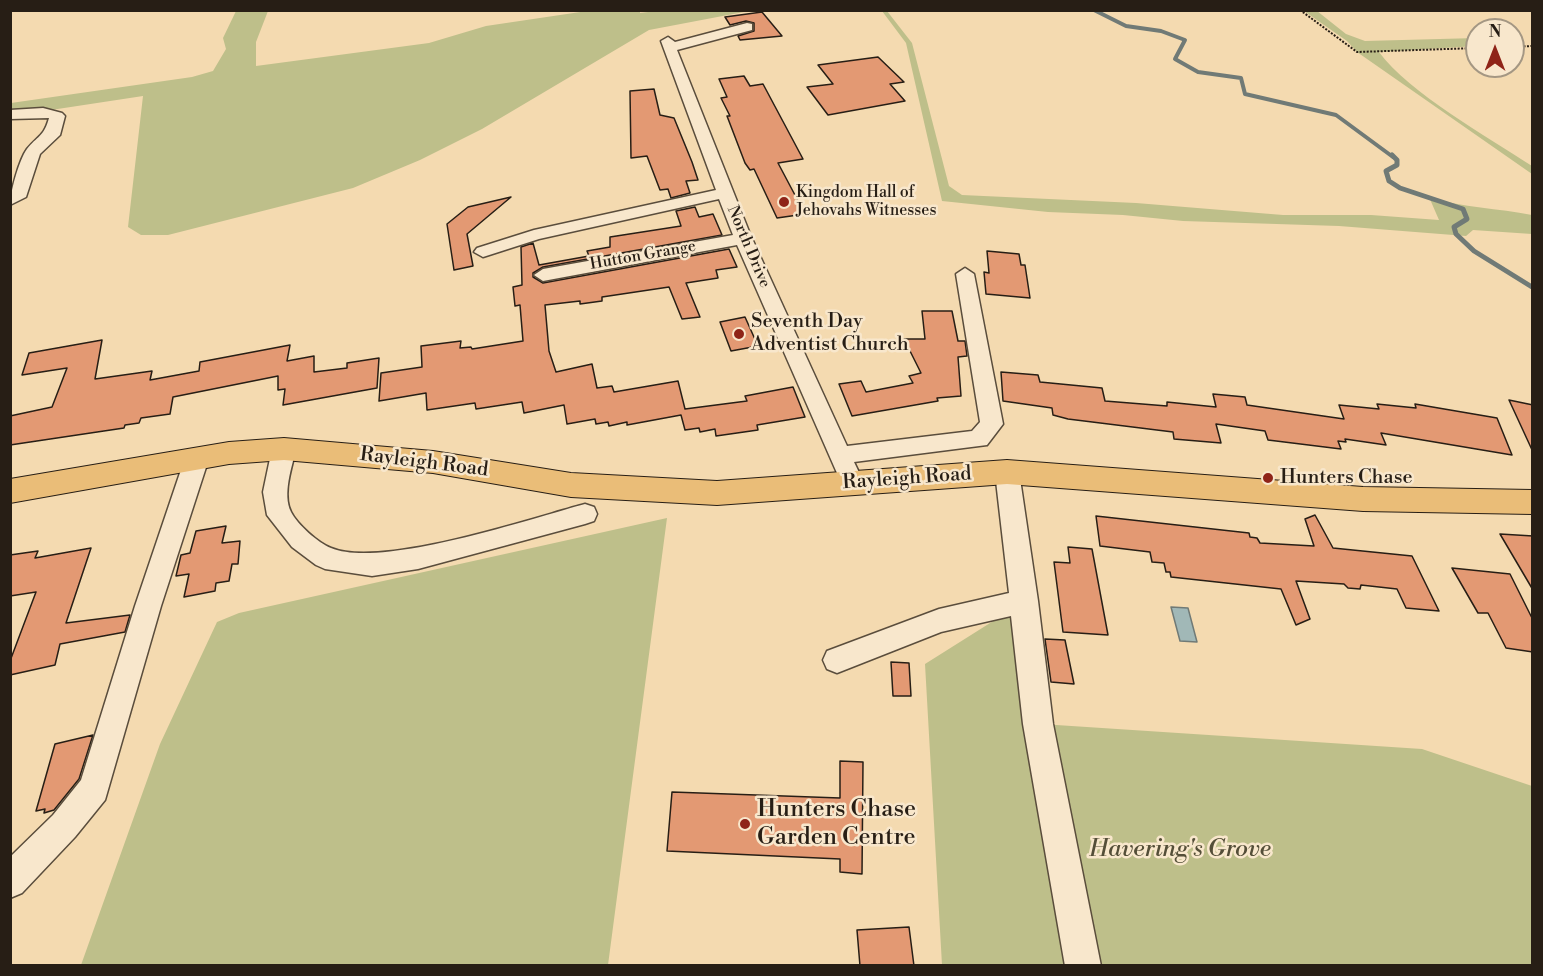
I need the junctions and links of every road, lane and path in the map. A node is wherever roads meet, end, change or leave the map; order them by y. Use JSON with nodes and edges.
{"nodes":[{"id":1,"x":1300,"y":10,"type":"edge"},
{"id":2,"x":747,"y":27,"type":"dead end"},
{"id":3,"x":1465,"y":48,"type":"edge"},
{"id":4,"x":10,"y":115,"type":"edge"},
{"id":5,"x":725,"y":193,"type":"junction"},
{"id":6,"x":10,"y":200,"type":"edge"},
{"id":7,"x":743,"y":239,"type":"junction"},
{"id":8,"x":483,"y":252,"type":"dead end"},
{"id":9,"x":543,"y":274,"type":"dead end"},
{"id":10,"x":964,"y":274,"type":"dead end"},
{"id":11,"x":284,"y":449,"type":"junction"},
{"id":12,"x":840,"y":454,"type":"junction"},
{"id":13,"x":196,"y":458,"type":"junction"},
{"id":14,"x":1007,"y":472,"type":"junction"},
{"id":15,"x":852,"y":483,"type":"junction"},
{"id":16,"x":10,"y":491,"type":"edge"},
{"id":17,"x":1533,"y":502,"type":"edge"},
{"id":18,"x":585,"y":514,"type":"dead end"},
{"id":19,"x":1025,"y":601,"type":"junction"},
{"id":20,"x":837,"y":660,"type":"dead end"},
{"id":21,"x":10,"y":881,"type":"edge"},
{"id":22,"x":1083,"y":966,"type":"edge"}],
"edges":[{"from":1,"to":3,"type":"path"},
{"from":2,"to":5,"type":"street","name":"North Drive"},
{"from":4,"to":6,"type":"street"},
{"from":5,"to":7,"type":"street","name":"North Drive"},
{"from":5,"to":8,"type":"street"},
{"from":7,"to":9,"type":"street","name":"Hutton Grange"},
{"from":7,"to":12,"type":"street","name":"North Drive"},
{"from":10,"to":12,"type":"street","name":"Rayleigh Road"},
{"from":11,"to":13,"type":"main road","name":"Rayleigh Road"},
{"from":11,"to":15,"type":"main road","name":"Rayleigh Road"},
{"from":11,"to":18,"type":"street"},
{"from":12,"to":15,"type":"street","name":"North Drive"},
{"from":13,"to":16,"type":"main road","name":"Rayleigh Road"},
{"from":13,"to":21,"type":"street"},
{"from":14,"to":15,"type":"main road","name":"Rayleigh Road"},
{"from":14,"to":17,"type":"main road","name":"Rayleigh Road"},
{"from":14,"to":19,"type":"street"},
{"from":19,"to":20,"type":"street"},
{"from":19,"to":22,"type":"street"}]}
